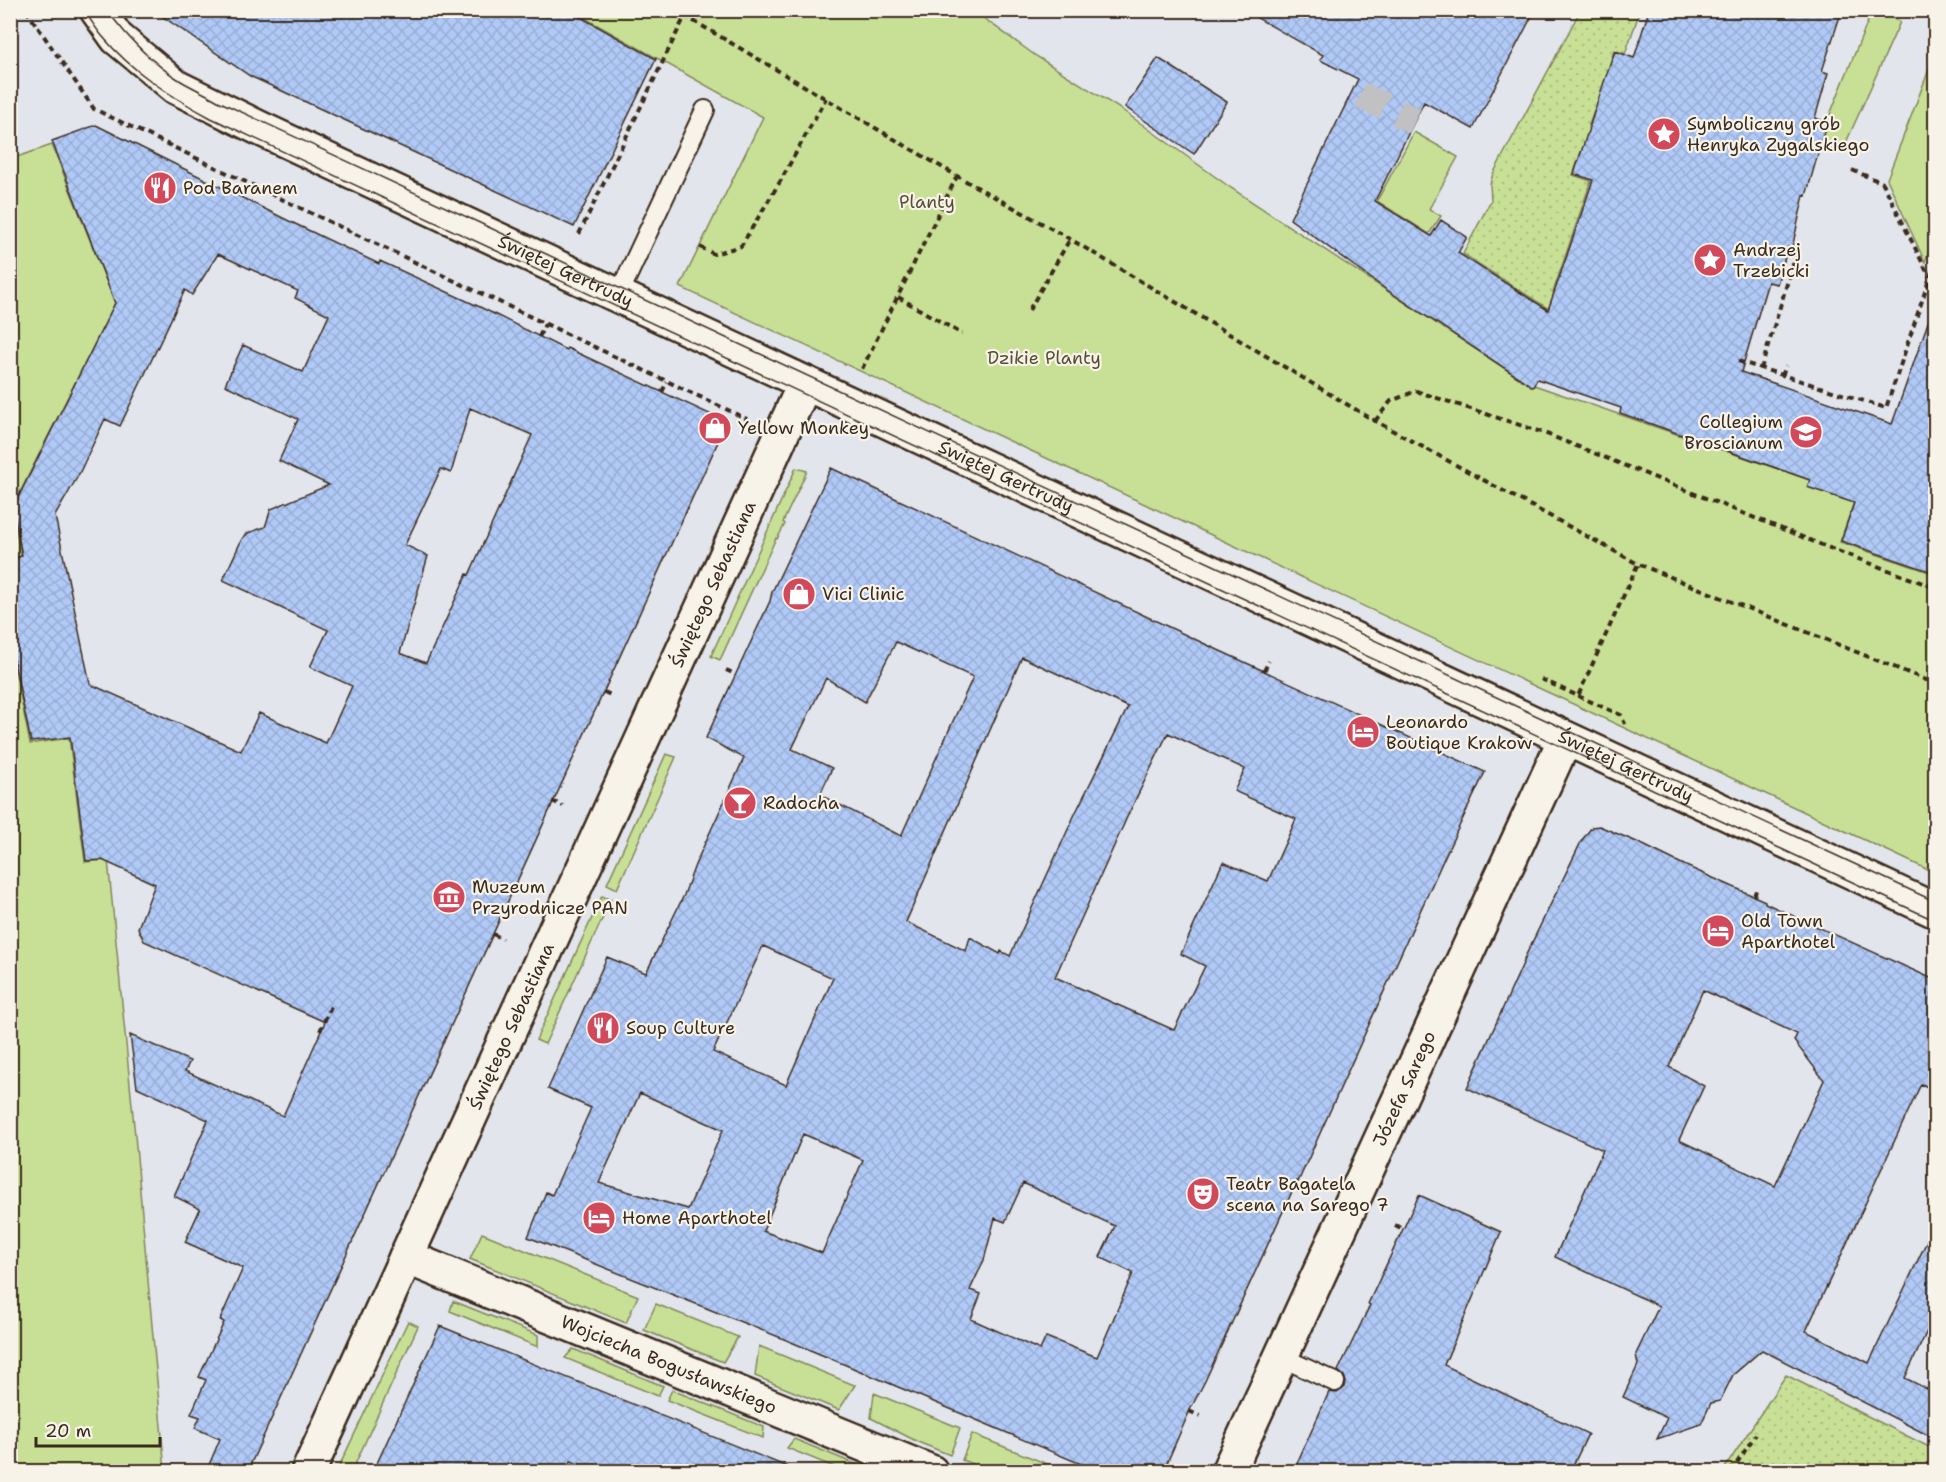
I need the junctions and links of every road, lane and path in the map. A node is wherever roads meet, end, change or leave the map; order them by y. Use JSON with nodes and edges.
{"nodes":[{"id":1,"x":26,"y":10,"type":"edge"},
{"id":2,"x":97,"y":10,"type":"edge"},
{"id":3,"x":675,"y":10,"type":"edge"},
{"id":4,"x":685,"y":16,"type":"junction"},
{"id":5,"x":826,"y":98,"type":"junction"},
{"id":6,"x":705,"y":110,"type":"dead end"},
{"id":7,"x":1852,"y":170,"type":"dead end"},
{"id":8,"x":957,"y":176,"type":"junction"},
{"id":9,"x":579,"y":234,"type":"dead end"},
{"id":10,"x":1070,"y":239,"type":"junction"},
{"id":11,"x":700,"y":247,"type":"dead end"},
{"id":12,"x":1797,"y":250,"type":"dead end"},
{"id":13,"x":1935,"y":259,"type":"edge"},
{"id":14,"x":1929,"y":277,"type":"junction"},
{"id":15,"x":618,"y":296,"type":"junction"},
{"id":16,"x":898,"y":297,"type":"junction"},
{"id":17,"x":1029,"y":310,"type":"dead end"},
{"id":18,"x":545,"y":324,"type":"junction"},
{"id":19,"x":962,"y":334,"type":"dead end"},
{"id":20,"x":539,"y":337,"type":"dead end"},
{"id":21,"x":1738,"y":362,"type":"dead end"},
{"id":22,"x":1786,"y":366,"type":"dead end"},
{"id":23,"x":862,"y":369,"type":"dead end"},
{"id":24,"x":1761,"y":369,"type":"junction"},
{"id":25,"x":1782,"y":376,"type":"junction"},
{"id":26,"x":668,"y":382,"type":"junction"},
{"id":27,"x":805,"y":383,"type":"junction"},
{"id":28,"x":662,"y":392,"type":"dead end"},
{"id":29,"x":1375,"y":421,"type":"junction"},
{"id":30,"x":752,"y":422,"type":"dead end"},
{"id":31,"x":1638,"y":564,"type":"junction"},
{"id":32,"x":1935,"y":588,"type":"edge"},
{"id":33,"x":1269,"y":661,"type":"dead end"},
{"id":34,"x":726,"y":670,"type":"dead end"},
{"id":35,"x":1264,"y":671,"type":"dead end"},
{"id":36,"x":735,"y":674,"type":"dead end"},
{"id":37,"x":1541,"y":679,"type":"dead end"},
{"id":38,"x":1935,"y":684,"type":"edge"},
{"id":39,"x":604,"y":692,"type":"dead end"},
{"id":40,"x":613,"y":696,"type":"dead end"},
{"id":41,"x":1399,"y":722,"type":"dead end"},
{"id":42,"x":1395,"y":730,"type":"dead end"},
{"id":43,"x":1565,"y":739,"type":"junction"},
{"id":44,"x":552,"y":801,"type":"dead end"},
{"id":45,"x":563,"y":806,"type":"dead end"},
{"id":46,"x":1757,"y":888,"type":"dead end"},
{"id":47,"x":1754,"y":896,"type":"dead end"},
{"id":48,"x":1935,"y":911,"type":"edge"},
{"id":49,"x":493,"y":934,"type":"dead end"},
{"id":50,"x":503,"y":939,"type":"dead end"},
{"id":51,"x":332,"y":1004,"type":"dead end"},
{"id":52,"x":320,"y":1031,"type":"dead end"},
{"id":53,"x":1293,"y":1188,"type":"dead end"},
{"id":54,"x":1304,"y":1193,"type":"dead end"},
{"id":55,"x":1395,"y":1225,"type":"dead end"},
{"id":56,"x":1403,"y":1228,"type":"dead end"},
{"id":57,"x":406,"y":1257,"type":"junction"},
{"id":58,"x":1281,"y":1357,"type":"junction"},
{"id":59,"x":1335,"y":1382,"type":"dead end"},
{"id":60,"x":1189,"y":1411,"type":"dead end"},
{"id":61,"x":1200,"y":1416,"type":"dead end"},
{"id":62,"x":1756,"y":1434,"type":"dead end"},
{"id":63,"x":308,"y":1472,"type":"edge"},
{"id":64,"x":931,"y":1472,"type":"edge"},
{"id":65,"x":1228,"y":1472,"type":"edge"},
{"id":66,"x":1731,"y":1472,"type":"edge"}],
"edges":[{"from":1,"to":18,"type":"path"},
{"from":2,"to":15,"type":"street","name":"Świętej Gertrudy"},
{"from":3,"to":4,"type":"path"},
{"from":4,"to":5,"type":"path"},
{"from":4,"to":9,"type":"path"},
{"from":5,"to":8,"type":"path"},
{"from":5,"to":11,"type":"path"},
{"from":6,"to":15,"type":"lane"},
{"from":7,"to":14,"type":"path"},
{"from":8,"to":10,"type":"path"},
{"from":8,"to":16,"type":"path"},
{"from":10,"to":17,"type":"path"},
{"from":10,"to":29,"type":"path"},
{"from":12,"to":24,"type":"path"},
{"from":13,"to":14,"type":"path"},
{"from":14,"to":25,"type":"path"},
{"from":15,"to":27,"type":"street","name":"Świętej Gertrudy"},
{"from":16,"to":19,"type":"path"},
{"from":16,"to":23,"type":"path"},
{"from":18,"to":20,"type":"path"},
{"from":18,"to":26,"type":"path"},
{"from":21,"to":24,"type":"path"},
{"from":22,"to":25,"type":"path"},
{"from":24,"to":25,"type":"path"},
{"from":26,"to":28,"type":"path"},
{"from":26,"to":30,"type":"path"},
{"from":27,"to":43,"type":"street","name":"Świętej Gertrudy"},
{"from":27,"to":57,"type":"street","name":"Świętego Sebastiana"},
{"from":29,"to":31,"type":"path"},
{"from":29,"to":32,"type":"path"},
{"from":31,"to":37,"type":"path"},
{"from":31,"to":38,"type":"path"},
{"from":33,"to":35,"type":"path"},
{"from":34,"to":36,"type":"path"},
{"from":39,"to":40,"type":"path"},
{"from":41,"to":42,"type":"path"},
{"from":43,"to":48,"type":"street","name":"Świętej Gertrudy"},
{"from":43,"to":58,"type":"street","name":"Józefa Sarego"},
{"from":44,"to":45,"type":"path"},
{"from":46,"to":47,"type":"path"},
{"from":49,"to":50,"type":"path"},
{"from":51,"to":52,"type":"path"},
{"from":53,"to":54,"type":"path"},
{"from":55,"to":56,"type":"path"},
{"from":57,"to":63,"type":"street","name":"Świętego Sebastiana"},
{"from":57,"to":64,"type":"street","name":"Wojciecha Bogusławskiego"},
{"from":58,"to":59,"type":"lane"},
{"from":58,"to":65,"type":"street","name":"Józefa Sarego"},
{"from":60,"to":61,"type":"path"},
{"from":62,"to":66,"type":"path"}]}
